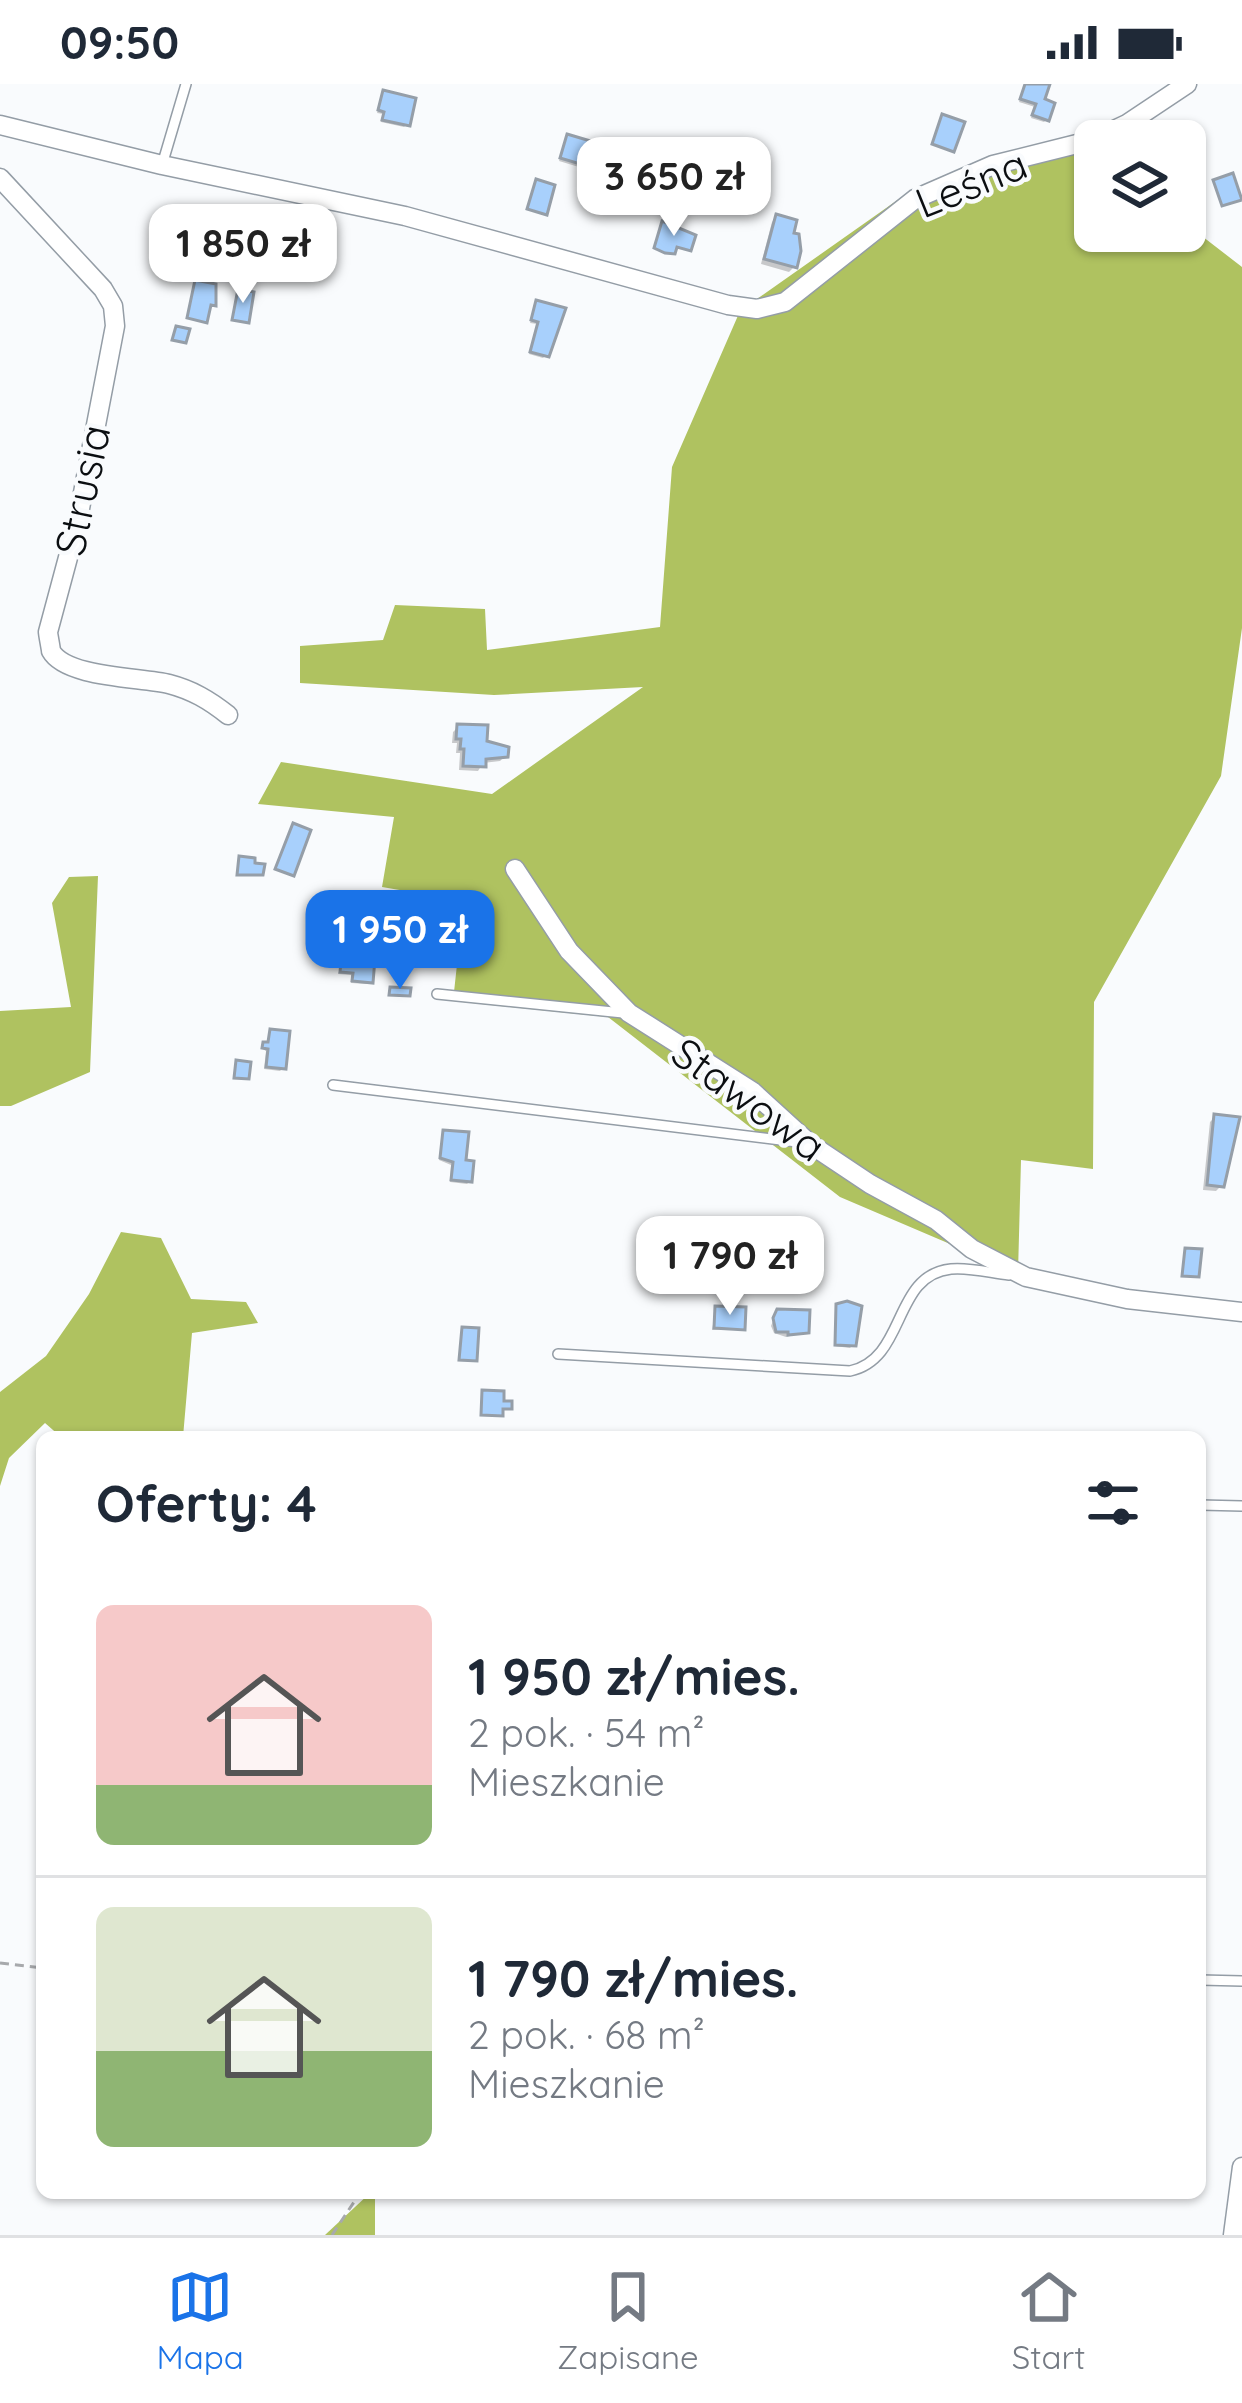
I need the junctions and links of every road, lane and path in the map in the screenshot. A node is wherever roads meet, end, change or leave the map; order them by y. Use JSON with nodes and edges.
{"nodes":[{"id":1,"x":186,"y":84,"type":"edge"},
{"id":2,"x":1176,"y":85,"type":"edge"},
{"id":3,"x":0,"y":124,"type":"edge"},
{"id":4,"x":163,"y":165,"type":"junction"},
{"id":5,"x":0,"y":178,"type":"edge"},
{"id":6,"x":228,"y":715,"type":"dead end"},
{"id":7,"x":515,"y":869,"type":"dead end"},
{"id":8,"x":437,"y":994,"type":"dead end"},
{"id":9,"x":628,"y":1013,"type":"junction"},
{"id":10,"x":333,"y":1085,"type":"dead end"},
{"id":11,"x":810,"y":1144,"type":"junction"},
{"id":12,"x":1026,"y":1277,"type":"junction"},
{"id":13,"x":1242,"y":1312,"type":"edge"},
{"id":14,"x":558,"y":1354,"type":"dead end"},
{"id":15,"x":1206,"y":1504,"type":"edge"},
{"id":16,"x":1242,"y":1506,"type":"edge"},
{"id":17,"x":0,"y":1963,"type":"edge"},
{"id":18,"x":36,"y":1967,"type":"edge"},
{"id":19,"x":1206,"y":1980,"type":"edge"},
{"id":20,"x":1242,"y":1981,"type":"edge"},
{"id":21,"x":1242,"y":2167,"type":"edge"},
{"id":22,"x":356,"y":2199,"type":"edge"},
{"id":23,"x":332,"y":2235,"type":"edge"},
{"id":24,"x":1232,"y":2235,"type":"edge"}],
"edges":[{"from":1,"to":4,"type":"lane"},
{"from":2,"to":4,"type":"street","name":"Leśna"},
{"from":3,"to":4,"type":"street","name":"Leśna"},
{"from":5,"to":6,"type":"street","name":"Strusia"},
{"from":7,"to":9,"type":"street","name":"Stawowa"},
{"from":8,"to":9,"type":"lane"},
{"from":9,"to":11,"type":"street","name":"Stawowa"},
{"from":10,"to":11,"type":"lane"},
{"from":11,"to":12,"type":"street","name":"Stawowa"},
{"from":12,"to":13,"type":"street","name":"Stawowa"},
{"from":12,"to":14,"type":"lane"},
{"from":15,"to":16,"type":"lane"},
{"from":17,"to":18,"type":"path"},
{"from":19,"to":20,"type":"lane"},
{"from":21,"to":24,"type":"street"},
{"from":22,"to":23,"type":"path"}]}
